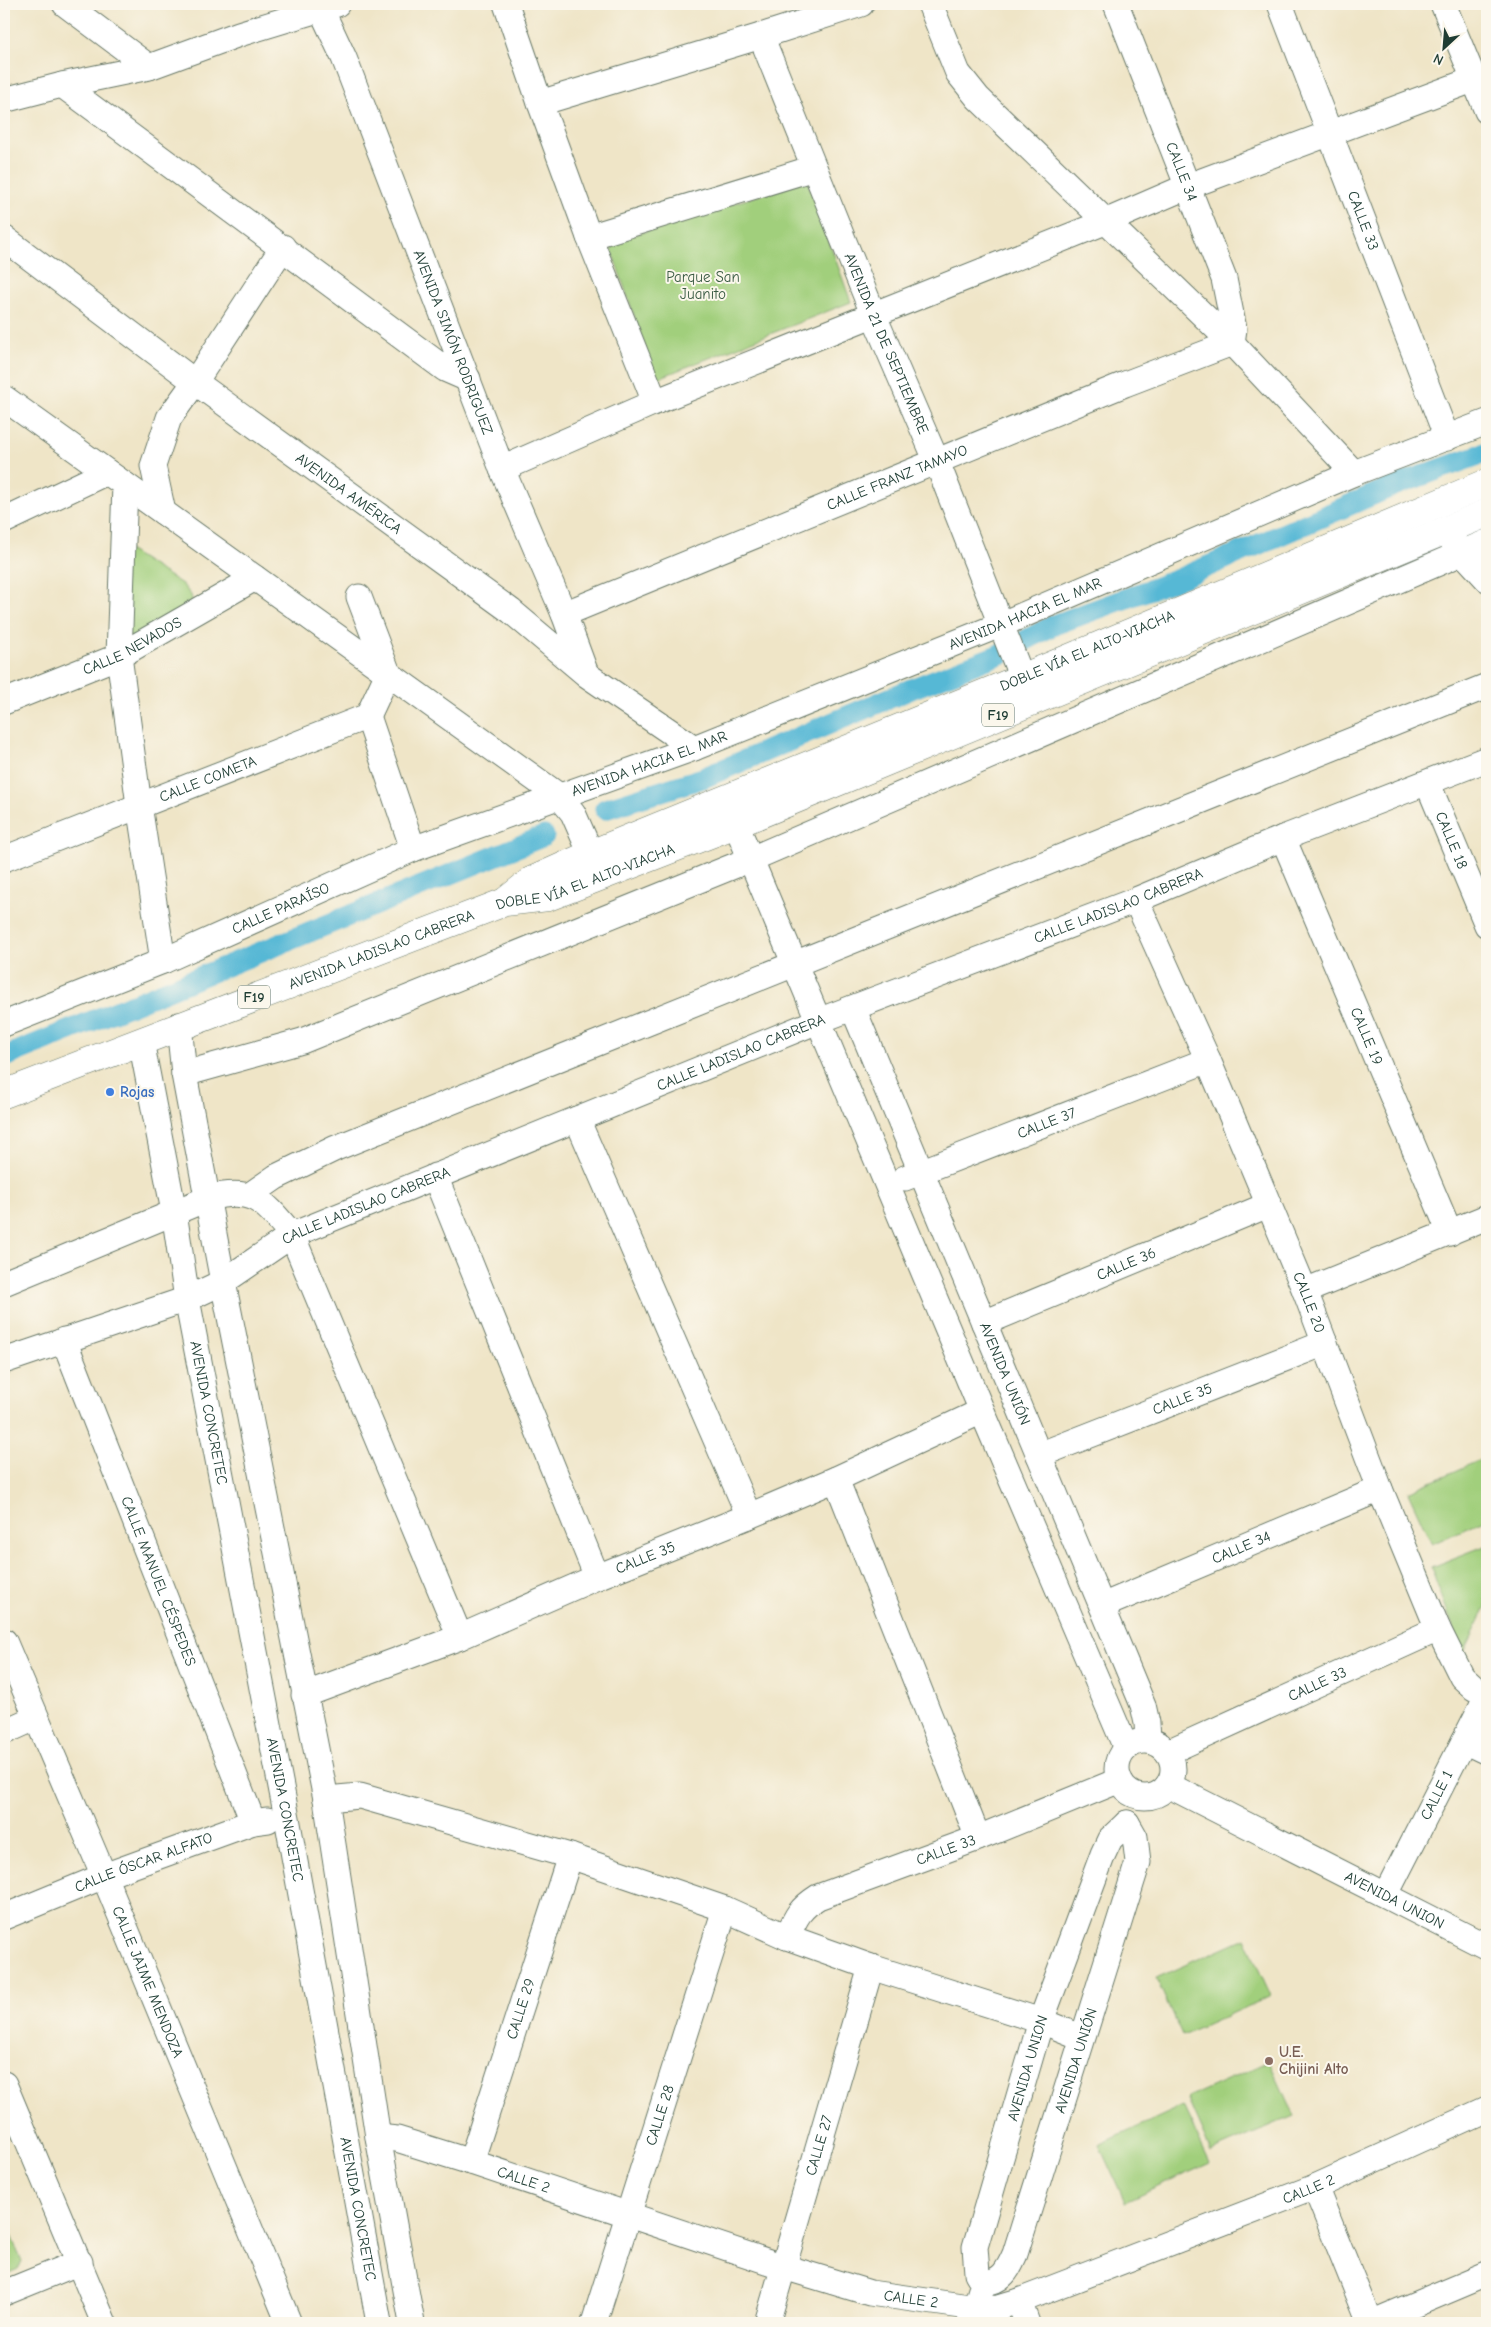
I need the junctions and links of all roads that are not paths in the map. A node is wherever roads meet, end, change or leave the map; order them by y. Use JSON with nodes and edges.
{"nodes":[{"id":1,"x":65,"y":4,"type":"edge"},
{"id":2,"x":506,"y":4,"type":"edge"},
{"id":3,"x":861,"y":4,"type":"edge"},
{"id":4,"x":930,"y":4,"type":"edge"},
{"id":5,"x":1116,"y":4,"type":"edge"},
{"id":6,"x":1280,"y":4,"type":"edge"},
{"id":7,"x":1443,"y":4,"type":"edge"},
{"id":8,"x":324,"y":6,"type":"edge"},
{"id":9,"x":761,"y":36,"type":"junction"},
{"id":10,"x":150,"y":67,"type":"junction"},
{"id":11,"x":1475,"y":79,"type":"junction"},
{"id":12,"x":62,"y":86,"type":"junction"},
{"id":13,"x":4,"y":100,"type":"edge"},
{"id":14,"x":540,"y":103,"type":"junction"},
{"id":15,"x":1487,"y":111,"type":"edge"},
{"id":16,"x":1329,"y":132,"type":"junction"},
{"id":17,"x":814,"y":168,"type":"junction"},
{"id":18,"x":1186,"y":186,"type":"junction"},
{"id":19,"x":1105,"y":222,"type":"junction"},
{"id":20,"x":589,"y":237,"type":"junction"},
{"id":21,"x":4,"y":238,"type":"edge"},
{"id":22,"x":283,"y":247,"type":"junction"},
{"id":23,"x":874,"y":316,"type":"junction"},
{"id":24,"x":1232,"y":343,"type":"junction"},
{"id":25,"x":468,"y":379,"type":"junction"},
{"id":26,"x":195,"y":382,"type":"junction"},
{"id":27,"x":4,"y":398,"type":"edge"},
{"id":28,"x":655,"y":402,"type":"junction"},
{"id":29,"x":1487,"y":422,"type":"edge"},
{"id":30,"x":1447,"y":438,"type":"junction"},
{"id":31,"x":937,"y":462,"type":"junction"},
{"id":32,"x":502,"y":468,"type":"junction"},
{"id":33,"x":1354,"y":473,"type":"junction"},
{"id":34,"x":116,"y":479,"type":"junction"},
{"id":35,"x":1487,"y":484,"type":"edge"},
{"id":36,"x":163,"y":512,"type":"junction"},
{"id":37,"x":1487,"y":513,"type":"edge"},
{"id":38,"x":4,"y":521,"type":"edge"},
{"id":39,"x":1442,"y":531,"type":"junction"},
{"id":40,"x":1487,"y":542,"type":"edge"},
{"id":41,"x":1463,"y":552,"type":"junction"},
{"id":42,"x":255,"y":578,"type":"junction"},
{"id":43,"x":1487,"y":579,"type":"edge"},
{"id":44,"x":359,"y":597,"type":"dead end"},
{"id":45,"x":564,"y":614,"type":"junction"},
{"id":46,"x":1002,"y":631,"type":"junction"},
{"id":47,"x":120,"y":656,"type":"junction"},
{"id":48,"x":1019,"y":671,"type":"junction"},
{"id":49,"x":388,"y":673,"type":"junction"},
{"id":50,"x":586,"y":674,"type":"junction"},
{"id":51,"x":1487,"y":686,"type":"edge"},
{"id":52,"x":4,"y":702,"type":"edge"},
{"id":53,"x":368,"y":716,"type":"junction"},
{"id":54,"x":694,"y":748,"type":"junction"},
{"id":55,"x":1487,"y":759,"type":"edge"},
{"id":56,"x":1428,"y":784,"type":"junction"},
{"id":57,"x":139,"y":805,"type":"junction"},
{"id":58,"x":576,"y":824,"type":"junction"},
{"id":59,"x":736,"y":824,"type":"junction"},
{"id":60,"x":1283,"y":838,"type":"junction"},
{"id":61,"x":413,"y":849,"type":"junction"},
{"id":62,"x":751,"y":859,"type":"junction"},
{"id":63,"x":4,"y":860,"type":"edge"},
{"id":64,"x":1136,"y":900,"type":"junction"},
{"id":65,"x":505,"y":902,"type":"junction"},
{"id":66,"x":1487,"y":925,"type":"edge"},
{"id":67,"x":163,"y":961,"type":"junction"},
{"id":68,"x":795,"y":965,"type":"junction"},
{"id":69,"x":853,"y":1008,"type":"junction"},
{"id":70,"x":818,"y":1021,"type":"junction"},
{"id":71,"x":4,"y":1024,"type":"edge"},
{"id":72,"x":179,"y":1025,"type":"junction"},
{"id":73,"x":141,"y":1041,"type":"junction"},
{"id":74,"x":1208,"y":1060,"type":"junction"},
{"id":75,"x":184,"y":1074,"type":"junction"},
{"id":76,"x":4,"y":1094,"type":"edge"},
{"id":77,"x":577,"y":1118,"type":"junction"},
{"id":78,"x":922,"y":1172,"type":"junction"},
{"id":79,"x":435,"y":1176,"type":"junction"},
{"id":80,"x":887,"y":1184,"type":"junction"},
{"id":81,"x":250,"y":1195,"type":"junction"},
{"id":82,"x":209,"y":1198,"type":"junction"},
{"id":83,"x":1268,"y":1205,"type":"junction"},
{"id":84,"x":174,"y":1212,"type":"junction"},
{"id":85,"x":1487,"y":1217,"type":"edge"},
{"id":86,"x":1450,"y":1233,"type":"junction"},
{"id":87,"x":292,"y":1234,"type":"junction"},
{"id":88,"x":222,"y":1282,"type":"junction"},
{"id":89,"x":4,"y":1283,"type":"edge"},
{"id":90,"x":1306,"y":1292,"type":"junction"},
{"id":91,"x":187,"y":1299,"type":"junction"},
{"id":92,"x":984,"y":1323,"type":"junction"},
{"id":93,"x":64,"y":1340,"type":"junction"},
{"id":94,"x":1325,"y":1343,"type":"junction"},
{"id":95,"x":4,"y":1361,"type":"edge"},
{"id":96,"x":982,"y":1411,"type":"junction"},
{"id":97,"x":1039,"y":1455,"type":"junction"},
{"id":98,"x":836,"y":1479,"type":"junction"},
{"id":99,"x":1380,"y":1489,"type":"junction"},
{"id":100,"x":749,"y":1516,"type":"junction"},
{"id":101,"x":597,"y":1577,"type":"junction"},
{"id":102,"x":1102,"y":1606,"type":"junction"},
{"id":103,"x":1438,"y":1629,"type":"junction"},
{"id":104,"x":460,"y":1637,"type":"junction"},
{"id":105,"x":4,"y":1641,"type":"edge"},
{"id":106,"x":304,"y":1695,"type":"junction"},
{"id":107,"x":1487,"y":1696,"type":"edge"},
{"id":108,"x":36,"y":1718,"type":"junction"},
{"id":109,"x":4,"y":1732,"type":"edge"},
{"id":110,"x":1464,"y":1741,"type":"junction"},
{"id":111,"x":1148,"y":1747,"type":"junction"},
{"id":112,"x":1487,"y":1752,"type":"edge"},
{"id":113,"x":1168,"y":1785,"type":"junction"},
{"id":114,"x":1129,"y":1788,"type":"junction"},
{"id":115,"x":326,"y":1798,"type":"junction"},
{"id":116,"x":287,"y":1818,"type":"junction"},
{"id":117,"x":253,"y":1822,"type":"junction"},
{"id":118,"x":1127,"y":1823,"type":"junction"},
{"id":119,"x":978,"y":1838,"type":"junction"},
{"id":120,"x":570,"y":1856,"type":"junction"},
{"id":121,"x":104,"y":1876,"type":"junction"},
{"id":122,"x":1386,"y":1894,"type":"junction"},
{"id":123,"x":725,"y":1909,"type":"junction"},
{"id":124,"x":4,"y":1918,"type":"edge"},
{"id":125,"x":787,"y":1938,"type":"junction"},
{"id":126,"x":1487,"y":1947,"type":"edge"},
{"id":127,"x":871,"y":1967,"type":"junction"},
{"id":128,"x":1041,"y":2021,"type":"junction"},
{"id":129,"x":1081,"y":2037,"type":"junction"},
{"id":130,"x":4,"y":2084,"type":"edge"},
{"id":131,"x":1487,"y":2109,"type":"edge"},
{"id":132,"x":378,"y":2137,"type":"junction"},
{"id":133,"x":471,"y":2162,"type":"junction"},
{"id":134,"x":1315,"y":2187,"type":"junction"},
{"id":135,"x":626,"y":2215,"type":"junction"},
{"id":136,"x":80,"y":2262,"type":"junction"},
{"id":137,"x":784,"y":2267,"type":"junction"},
{"id":138,"x":1487,"y":2274,"type":"edge"},
{"id":139,"x":983,"y":2283,"type":"junction"},
{"id":140,"x":4,"y":2293,"type":"edge"},
{"id":141,"x":1023,"y":2312,"type":"edge"},
{"id":142,"x":974,"y":2316,"type":"edge"},
{"id":143,"x":104,"y":2323,"type":"edge"},
{"id":144,"x":289,"y":2323,"type":"edge"},
{"id":145,"x":379,"y":2323,"type":"edge"},
{"id":146,"x":412,"y":2323,"type":"edge"},
{"id":147,"x":594,"y":2323,"type":"edge"},
{"id":148,"x":767,"y":2323,"type":"edge"},
{"id":149,"x":1370,"y":2323,"type":"edge"}],
"edges":[{"from":1,"to":10,"type":"street"},
{"from":2,"to":14,"type":"street"},
{"from":3,"to":9,"type":"street"},
{"from":4,"to":19,"type":"street"},
{"from":5,"to":18,"type":"street","name":"CALLE 34"},
{"from":6,"to":16,"type":"street","name":"CALLE 33"},
{"from":7,"to":11,"type":"street"},
{"from":8,"to":10,"type":"street"},
{"from":8,"to":25,"type":"street","name":"AVENIDA SIMÓN RODRIGUEZ"},
{"from":9,"to":14,"type":"street"},
{"from":9,"to":17,"type":"street","name":"AVENIDA 21 DE SEPTIEMBRE"},
{"from":10,"to":12,"type":"street"},
{"from":11,"to":15,"type":"street"},
{"from":11,"to":16,"type":"street"},
{"from":12,"to":13,"type":"street"},
{"from":12,"to":22,"type":"street"},
{"from":14,"to":20,"type":"street"},
{"from":16,"to":18,"type":"street"},
{"from":16,"to":30,"type":"street","name":"CALLE 33"},
{"from":17,"to":20,"type":"street"},
{"from":17,"to":23,"type":"street","name":"AVENIDA 21 DE SEPTIEMBRE"},
{"from":18,"to":19,"type":"street"},
{"from":18,"to":24,"type":"street","name":"CALLE 34"},
{"from":19,"to":23,"type":"street"},
{"from":19,"to":24,"type":"street"},
{"from":20,"to":28,"type":"street"},
{"from":21,"to":26,"type":"street","name":"AVENIDA AMÉRICA"},
{"from":22,"to":25,"type":"street"},
{"from":22,"to":26,"type":"street"},
{"from":23,"to":28,"type":"street"},
{"from":23,"to":31,"type":"street","name":"AVENIDA 21 DE SEPTIEMBRE"},
{"from":24,"to":31,"type":"street","name":"CALLE FRANZ TAMAYO"},
{"from":24,"to":33,"type":"street"},
{"from":25,"to":32,"type":"street","name":"AVENIDA SIMÓN RODRIGUEZ"},
{"from":26,"to":36,"type":"street"},
{"from":26,"to":50,"type":"street","name":"AVENIDA AMÉRICA"},
{"from":27,"to":34,"type":"street"},
{"from":28,"to":32,"type":"street"},
{"from":29,"to":30,"type":"street","name":"AVENIDA HACIA EL MAR"},
{"from":30,"to":33,"type":"street","name":"AVENIDA HACIA EL MAR"},
{"from":31,"to":45,"type":"street","name":"CALLE FRANZ TAMAYO"},
{"from":31,"to":46,"type":"street","name":"AVENIDA 21 DE SEPTIEMBRE"},
{"from":32,"to":45,"type":"street","name":"AVENIDA SIMÓN RODRIGUEZ"},
{"from":33,"to":46,"type":"street","name":"AVENIDA HACIA EL MAR"},
{"from":34,"to":36,"type":"street"},
{"from":34,"to":38,"type":"street"},
{"from":34,"to":47,"type":"street"},
{"from":35,"to":48,"type":"highway","name":"DOBLE VÍA EL ALTO-VIACHA","number":"F19"},
{"from":36,"to":42,"type":"street"},
{"from":37,"to":39,"type":"highway","name":"DOBLE VÍA EL ALTO-VIACHA","number":"F19"},
{"from":39,"to":41,"type":"street"},
{"from":39,"to":59,"type":"highway","name":"DOBLE VÍA EL ALTO-VIACHA","number":"F19"},
{"from":40,"to":41,"type":"street"},
{"from":41,"to":43,"type":"street"},
{"from":41,"to":62,"type":"street"},
{"from":42,"to":47,"type":"street","name":"CALLE NEVADOS"},
{"from":42,"to":49,"type":"street"},
{"from":44,"to":49,"type":"street"},
{"from":45,"to":50,"type":"street","name":"AVENIDA SIMÓN RODRIGUEZ"},
{"from":46,"to":48,"type":"street","name":"AVENIDA 21 DE SEPTIEMBRE"},
{"from":46,"to":54,"type":"street","name":"AVENIDA HACIA EL MAR"},
{"from":47,"to":52,"type":"street","name":"CALLE NEVADOS"},
{"from":47,"to":57,"type":"street"},
{"from":48,"to":58,"type":"highway","name":"DOBLE VÍA EL ALTO-VIACHA","number":"F19"},
{"from":49,"to":53,"type":"street"},
{"from":49,"to":58,"type":"street"},
{"from":50,"to":54,"type":"street","name":"AVENIDA AMÉRICA"},
{"from":51,"to":68,"type":"street"},
{"from":53,"to":57,"type":"street","name":"CALLE COMETA"},
{"from":53,"to":61,"type":"street"},
{"from":54,"to":58,"type":"street","name":"AVENIDA HACIA EL MAR"},
{"from":55,"to":56,"type":"street","name":"CALLE LADISLAO CABRERA"},
{"from":56,"to":60,"type":"street","name":"CALLE LADISLAO CABRERA"},
{"from":56,"to":66,"type":"street","name":"CALLE 18"},
{"from":57,"to":63,"type":"street","name":"CALLE COMETA"},
{"from":57,"to":67,"type":"street"},
{"from":58,"to":61,"type":"street","name":"CALLE PARAÍSO"},
{"from":58,"to":65,"type":"highway","name":"DOBLE VÍA EL ALTO-VIACHA","number":"F19"},
{"from":59,"to":62,"type":"street"},
{"from":59,"to":65,"type":"highway","name":"DOBLE VÍA EL ALTO-VIACHA","number":"F19"},
{"from":60,"to":64,"type":"street","name":"CALLE LADISLAO CABRERA"},
{"from":60,"to":86,"type":"street","name":"CALLE 19"},
{"from":61,"to":67,"type":"street","name":"CALLE PARAÍSO"},
{"from":62,"to":68,"type":"street"},
{"from":62,"to":75,"type":"street"},
{"from":64,"to":69,"type":"street","name":"CALLE LADISLAO CABRERA"},
{"from":64,"to":74,"type":"street","name":"CALLE 20"},
{"from":65,"to":72,"type":"highway","name":"AVENIDA LADISLAO CABRERA","number":"F19"},
{"from":67,"to":71,"type":"street","name":"CALLE PARAÍSO"},
{"from":68,"to":70,"type":"street"},
{"from":68,"to":81,"type":"street"},
{"from":69,"to":70,"type":"street","name":"CALLE LADISLAO CABRERA"},
{"from":69,"to":78,"type":"street","name":"AVENIDA UNIÓN"},
{"from":70,"to":77,"type":"street","name":"CALLE LADISLAO CABRERA"},
{"from":70,"to":80,"type":"street"},
{"from":72,"to":73,"type":"highway","name":"AVENIDA LADISLAO CABRERA","number":"F19"},
{"from":72,"to":75,"type":"street"},
{"from":73,"to":76,"type":"highway","name":"AVENIDA LADISLAO CABRERA","number":"F19"},
{"from":73,"to":84,"type":"street","name":"AVENIDA CONCRETEC"},
{"from":74,"to":78,"type":"street","name":"CALLE 37"},
{"from":74,"to":83,"type":"street","name":"CALLE 20"},
{"from":75,"to":82,"type":"street"},
{"from":77,"to":79,"type":"street","name":"CALLE LADISLAO CABRERA"},
{"from":77,"to":100,"type":"street"},
{"from":78,"to":80,"type":"street","name":"CALLE 37"},
{"from":78,"to":92,"type":"street","name":"AVENIDA UNIÓN"},
{"from":79,"to":87,"type":"street","name":"CALLE LADISLAO CABRERA"},
{"from":79,"to":101,"type":"street"},
{"from":80,"to":96,"type":"street"},
{"from":81,"to":82,"type":"street"},
{"from":81,"to":87,"type":"street"},
{"from":82,"to":84,"type":"street"},
{"from":82,"to":88,"type":"street"},
{"from":83,"to":90,"type":"street","name":"CALLE 20"},
{"from":83,"to":92,"type":"street","name":"CALLE 36"},
{"from":84,"to":89,"type":"street"},
{"from":84,"to":91,"type":"street","name":"AVENIDA CONCRETEC"},
{"from":85,"to":86,"type":"street"},
{"from":86,"to":90,"type":"street"},
{"from":87,"to":88,"type":"street","name":"CALLE LADISLAO CABRERA"},
{"from":87,"to":104,"type":"street"},
{"from":88,"to":91,"type":"street","name":"CALLE LADISLAO CABRERA"},
{"from":88,"to":106,"type":"street"},
{"from":90,"to":94,"type":"street","name":"CALLE 20"},
{"from":91,"to":93,"type":"street","name":"CALLE LADISLAO CABRERA"},
{"from":91,"to":116,"type":"street","name":"AVENIDA CONCRETEC"},
{"from":92,"to":97,"type":"street","name":"AVENIDA UNIÓN"},
{"from":93,"to":95,"type":"street","name":"CALLE LADISLAO CABRERA"},
{"from":93,"to":117,"type":"street","name":"CALLE MANUEL CÉSPEDES"},
{"from":94,"to":97,"type":"street","name":"CALLE 35"},
{"from":94,"to":99,"type":"street","name":"CALLE 20"},
{"from":96,"to":98,"type":"street","name":"CALLE 35"},
{"from":96,"to":111,"type":"street"},
{"from":97,"to":102,"type":"street","name":"AVENIDA UNIÓN"},
{"from":98,"to":100,"type":"street","name":"CALLE 35"},
{"from":98,"to":119,"type":"street"},
{"from":99,"to":102,"type":"street","name":"CALLE 34"},
{"from":99,"to":103,"type":"street","name":"CALLE 20"},
{"from":100,"to":101,"type":"street","name":"CALLE 35"},
{"from":101,"to":104,"type":"street","name":"CALLE 35"},
{"from":102,"to":111,"type":"street","name":"AVENIDA UNIÓN"},
{"from":103,"to":107,"type":"street","name":"CALLE 20"},
{"from":103,"to":111,"type":"street","name":"CALLE 33"},
{"from":104,"to":106,"type":"street","name":"CALLE 35"},
{"from":105,"to":108,"type":"street","name":"CALLE JAIME MENDOZA"},
{"from":106,"to":115,"type":"street"},
{"from":107,"to":110,"type":"street","name":"CALLE 1"},
{"from":108,"to":109,"type":"street"},
{"from":108,"to":121,"type":"street","name":"CALLE JAIME MENDOZA"},
{"from":110,"to":112,"type":"street"},
{"from":110,"to":122,"type":"street","name":"CALLE 1"},
{"from":111,"to":113,"type":"street"},
{"from":111,"to":114,"type":"street"},
{"from":113,"to":114,"type":"street"},
{"from":113,"to":122,"type":"street","name":"AVENIDA UNION"},
{"from":114,"to":118,"type":"street"},
{"from":114,"to":119,"type":"street","name":"CALLE 33"},
{"from":115,"to":120,"type":"street"},
{"from":115,"to":132,"type":"street"},
{"from":116,"to":117,"type":"street","name":"CALLE ÓSCAR ALFATO"},
{"from":116,"to":145,"type":"street","name":"AVENIDA CONCRETEC"},
{"from":117,"to":121,"type":"street","name":"CALLE ÓSCAR ALFATO"},
{"from":118,"to":128,"type":"street","name":"AVENIDA UNION"},
{"from":118,"to":129,"type":"street","name":"AVENIDA UNIÓN"},
{"from":119,"to":125,"type":"street","name":"CALLE 33"},
{"from":120,"to":123,"type":"street"},
{"from":120,"to":133,"type":"street","name":"CALLE 29"},
{"from":121,"to":124,"type":"street","name":"CALLE ÓSCAR ALFATO"},
{"from":121,"to":144,"type":"street","name":"CALLE JAIME MENDOZA"},
{"from":122,"to":126,"type":"street","name":"AVENIDA UNION"},
{"from":123,"to":125,"type":"street"},
{"from":123,"to":135,"type":"street","name":"CALLE 28"},
{"from":125,"to":127,"type":"street"},
{"from":127,"to":128,"type":"street"},
{"from":127,"to":137,"type":"street","name":"CALLE 27"},
{"from":128,"to":129,"type":"street"},
{"from":128,"to":139,"type":"street","name":"AVENIDA UNION"},
{"from":129,"to":139,"type":"street","name":"AVENIDA UNIÓN"},
{"from":130,"to":136,"type":"street"},
{"from":131,"to":134,"type":"street","name":"CALLE 2"},
{"from":132,"to":133,"type":"street","name":"CALLE 2"},
{"from":132,"to":146,"type":"street"},
{"from":133,"to":135,"type":"street","name":"CALLE 2"},
{"from":134,"to":141,"type":"street","name":"CALLE 2"},
{"from":134,"to":149,"type":"street"},
{"from":135,"to":137,"type":"street","name":"CALLE 2"},
{"from":135,"to":147,"type":"street","name":"CALLE 28"},
{"from":136,"to":140,"type":"street"},
{"from":136,"to":143,"type":"street"},
{"from":137,"to":142,"type":"street","name":"CALLE 2"},
{"from":137,"to":148,"type":"street","name":"CALLE 27"},
{"from":138,"to":149,"type":"street"},
{"from":139,"to":142,"type":"street"},
{"from":141,"to":142,"type":"street","name":"CALLE 2"}]}
